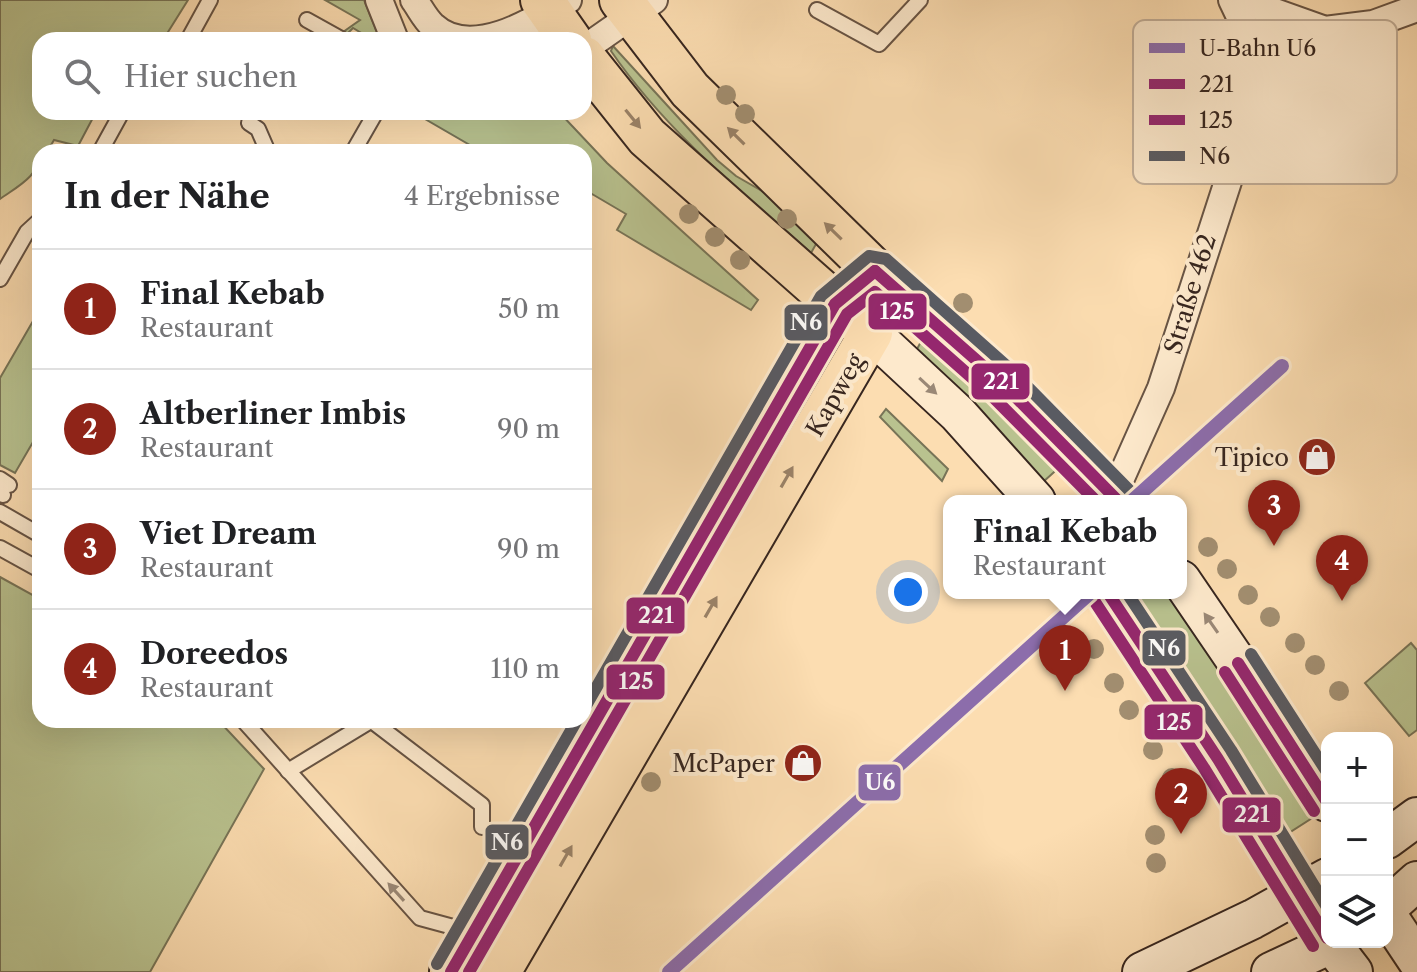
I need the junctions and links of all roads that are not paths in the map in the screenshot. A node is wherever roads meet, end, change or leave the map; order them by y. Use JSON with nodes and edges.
{"nodes":[{"id":1,"x":210,"y":0,"type":"edge"},
{"id":2,"x":379,"y":0,"type":"edge"},
{"id":3,"x":414,"y":0,"type":"edge"},
{"id":4,"x":920,"y":0,"type":"edge"},
{"id":5,"x":1232,"y":0,"type":"edge"},
{"id":6,"x":1241,"y":0,"type":"edge"},
{"id":7,"x":636,"y":5,"type":"edge"},
{"id":8,"x":1417,"y":8,"type":"edge"},
{"id":9,"x":817,"y":10,"type":"dead end"},
{"id":10,"x":557,"y":13,"type":"edge"},
{"id":11,"x":307,"y":20,"type":"dead end"},
{"id":12,"x":1242,"y":20,"type":"edge"},
{"id":13,"x":1297,"y":20,"type":"edge"},
{"id":14,"x":1384,"y":20,"type":"edge"},
{"id":15,"x":192,"y":32,"type":"edge"},
{"id":16,"x":329,"y":32,"type":"edge"},
{"id":17,"x":392,"y":32,"type":"edge"},
{"id":18,"x":444,"y":32,"type":"edge"},
{"id":19,"x":505,"y":32,"type":"edge"},
{"id":20,"x":592,"y":42,"type":"edge"},
{"id":21,"x":592,"y":68,"type":"edge"},
{"id":22,"x":118,"y":120,"type":"edge"},
{"id":23,"x":371,"y":120,"type":"edge"},
{"id":24,"x":249,"y":123,"type":"dead end"},
{"id":25,"x":104,"y":144,"type":"edge"},
{"id":26,"x":265,"y":144,"type":"edge"},
{"id":27,"x":358,"y":144,"type":"edge"},
{"id":28,"x":1227,"y":184,"type":"edge"},
{"id":29,"x":32,"y":227,"type":"edge"},
{"id":30,"x":875,"y":271,"type":"junction"},
{"id":31,"x":0,"y":279,"type":"edge"},
{"id":32,"x":835,"y":304,"type":"junction"},
{"id":33,"x":871,"y":333,"type":"junction"},
{"id":34,"x":1031,"y":495,"type":"edge"},
{"id":35,"x":1112,"y":495,"type":"edge"},
{"id":36,"x":1116,"y":495,"type":"edge"},
{"id":37,"x":0,"y":512,"type":"edge"},
{"id":38,"x":32,"y":530,"type":"edge"},
{"id":39,"x":0,"y":548,"type":"edge"},
{"id":40,"x":32,"y":566,"type":"edge"},
{"id":41,"x":1187,"y":589,"type":"edge"},
{"id":42,"x":1112,"y":599,"type":"edge"},
{"id":43,"x":250,"y":728,"type":"edge"},
{"id":44,"x":359,"y":728,"type":"edge"},
{"id":45,"x":382,"y":728,"type":"edge"},
{"id":46,"x":577,"y":755,"type":"junction"},
{"id":47,"x":288,"y":771,"type":"junction"},
{"id":48,"x":613,"y":776,"type":"junction"},
{"id":49,"x":1321,"y":792,"type":"edge"},
{"id":50,"x":1417,"y":817,"type":"edge"},
{"id":51,"x":482,"y":827,"type":"dead end"},
{"id":52,"x":1393,"y":835,"type":"edge"},
{"id":53,"x":1417,"y":881,"type":"edge"},
{"id":54,"x":1313,"y":887,"type":"edge"},
{"id":55,"x":1393,"y":903,"type":"edge"},
{"id":56,"x":1321,"y":909,"type":"edge"},
{"id":57,"x":1393,"y":924,"type":"edge"},
{"id":58,"x":1335,"y":948,"type":"edge"},
{"id":59,"x":474,"y":953,"type":"edge"},
{"id":60,"x":1417,"y":960,"type":"edge"},
{"id":61,"x":451,"y":972,"type":"edge"},
{"id":62,"x":499,"y":972,"type":"edge"},
{"id":63,"x":1142,"y":972,"type":"edge"},
{"id":64,"x":1271,"y":972,"type":"edge"}],
"edges":[{"from":1,"to":15,"type":"lane"},
{"from":2,"to":17,"type":"street"},
{"from":3,"to":18,"type":"street"},
{"from":4,"to":9,"type":"lane"},
{"from":5,"to":12,"type":"street","name":"Straße 462"},
{"from":6,"to":13,"type":"street"},
{"from":7,"to":20,"type":"street"},
{"from":30,"to":7,"type":"main road","one_way":true},
{"from":8,"to":14,"type":"street"},
{"from":10,"to":19,"type":"street"},
{"from":11,"to":16,"type":"lane"},
{"from":21,"to":32,"type":"main road","one_way":true},
{"from":22,"to":25,"type":"lane"},
{"from":23,"to":27,"type":"lane"},
{"from":24,"to":26,"type":"lane"},
{"from":28,"to":36,"type":"street","name":"Straße 462"},
{"from":29,"to":31,"type":"lane"},
{"from":30,"to":32,"type":"main road","name":"Kapweg"},
{"from":30,"to":33,"type":"main road","name":"Kapweg"},
{"from":30,"to":35,"type":"main road"},
{"from":32,"to":33,"type":"main road"},
{"from":32,"to":46,"type":"main road","name":"Kapweg"},
{"from":33,"to":34,"type":"main road","one_way":true},
{"from":48,"to":33,"type":"main road","name":"Kapweg","one_way":true},
{"from":37,"to":38,"type":"lane"},
{"from":39,"to":40,"type":"lane"},
{"from":49,"to":41,"type":"main road","one_way":true},
{"from":42,"to":54,"type":"main road"},
{"from":43,"to":47,"type":"lane"},
{"from":44,"to":47,"type":"lane"},
{"from":45,"to":51,"type":"lane"},
{"from":46,"to":48,"type":"main road"},
{"from":46,"to":59,"type":"main road","name":"Kapweg"},
{"from":59,"to":47,"type":"lane","one_way":true},
{"from":62,"to":48,"type":"main road","name":"Kapweg","one_way":true},
{"from":50,"to":52,"type":"main road"},
{"from":53,"to":55,"type":"main road"},
{"from":54,"to":56,"type":"main road"},
{"from":54,"to":63,"type":"main road"},
{"from":57,"to":60,"type":"main road"},
{"from":58,"to":64,"type":"main road"},
{"from":59,"to":61,"type":"main road","name":"Kapweg"}]}
